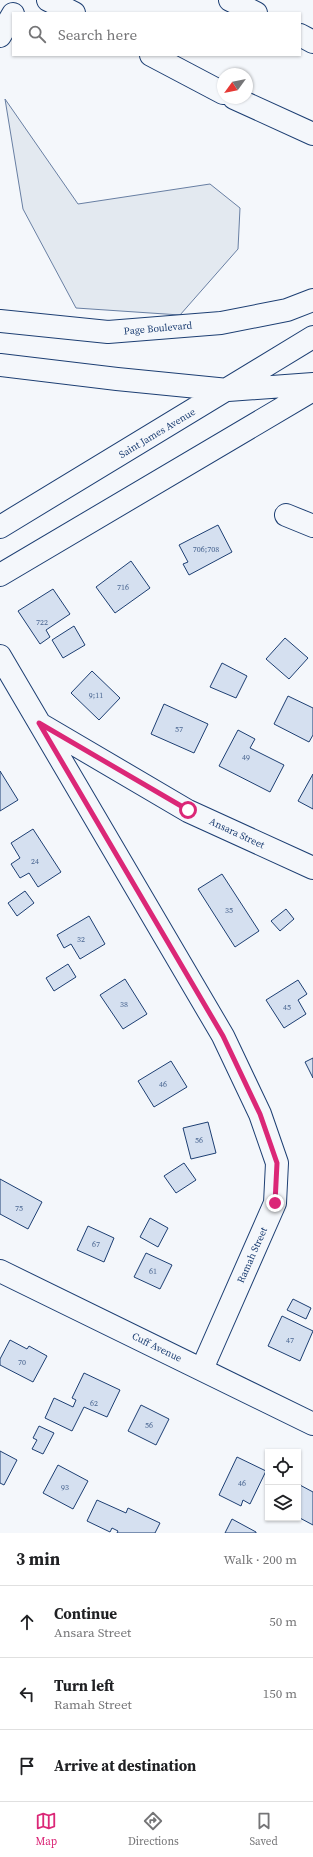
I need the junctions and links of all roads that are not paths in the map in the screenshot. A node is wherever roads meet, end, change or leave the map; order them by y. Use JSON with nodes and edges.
{"nodes":[{"id":1,"x":22,"y":0,"type":"edge"},
{"id":2,"x":48,"y":0,"type":"edge"},
{"id":3,"x":230,"y":0,"type":"edge"},
{"id":4,"x":14,"y":12,"type":"edge"},
{"id":5,"x":72,"y":12,"type":"edge"},
{"id":6,"x":254,"y":12,"type":"edge"},
{"id":7,"x":12,"y":16,"type":"edge"},
{"id":8,"x":0,"y":36,"type":"edge"},
{"id":9,"x":301,"y":36,"type":"edge"},
{"id":10,"x":313,"y":42,"type":"edge"},
{"id":11,"x":153,"y":56,"type":"edge"},
{"id":12,"x":217,"y":90,"type":"edge"},
{"id":13,"x":247,"y":104,"type":"edge"},
{"id":14,"x":313,"y":134,"type":"edge"},
{"id":15,"x":313,"y":300,"type":"edge"},
{"id":16,"x":0,"y":321,"type":"edge"},
{"id":17,"x":313,"y":337,"type":"edge"},
{"id":18,"x":0,"y":365,"type":"edge"},
{"id":19,"x":313,"y":384,"type":"edge"},
{"id":20,"x":228,"y":390,"type":"junction"},
{"id":21,"x":313,"y":390,"type":"edge"},
{"id":22,"x":286,"y":515,"type":"dead end"},
{"id":23,"x":313,"y":526,"type":"edge"},
{"id":24,"x":0,"y":527,"type":"edge"},
{"id":25,"x":0,"y":575,"type":"edge"},
{"id":26,"x":0,"y":656,"type":"edge"},
{"id":27,"x":39,"y":723,"type":"junction"},
{"id":28,"x":313,"y":868,"type":"edge"},
{"id":29,"x":0,"y":1271,"type":"edge"},
{"id":30,"x":202,"y":1369,"type":"junction"},
{"id":31,"x":313,"y":1424,"type":"edge"}],
"edges":[{"from":1,"to":4,"type":"main road"},
{"from":2,"to":5,"type":"main road"},
{"from":3,"to":6,"type":"main road"},
{"from":7,"to":8,"type":"main road"},
{"from":9,"to":10,"type":"main road"},
{"from":11,"to":12,"type":"main road"},
{"from":13,"to":14,"type":"main road"},
{"from":15,"to":16,"type":"main road","name":"Page Boulevard"},
{"from":17,"to":20,"type":"main road","name":"Saint James Avenue"},
{"from":18,"to":20,"type":"main road"},
{"from":19,"to":20,"type":"main road"},
{"from":20,"to":24,"type":"main road","name":"Saint James Avenue"},
{"from":21,"to":25,"type":"main road"},
{"from":22,"to":23,"type":"main road"},
{"from":26,"to":27,"type":"main road","name":"Ramah Street"},
{"from":27,"to":28,"type":"main road","name":"Ansara Street"},
{"from":27,"to":30,"type":"main road","name":"Ramah Street"},
{"from":29,"to":30,"type":"main road","name":"Cuff Avenue"},
{"from":30,"to":31,"type":"main road","name":"Cuff Avenue"}]}
